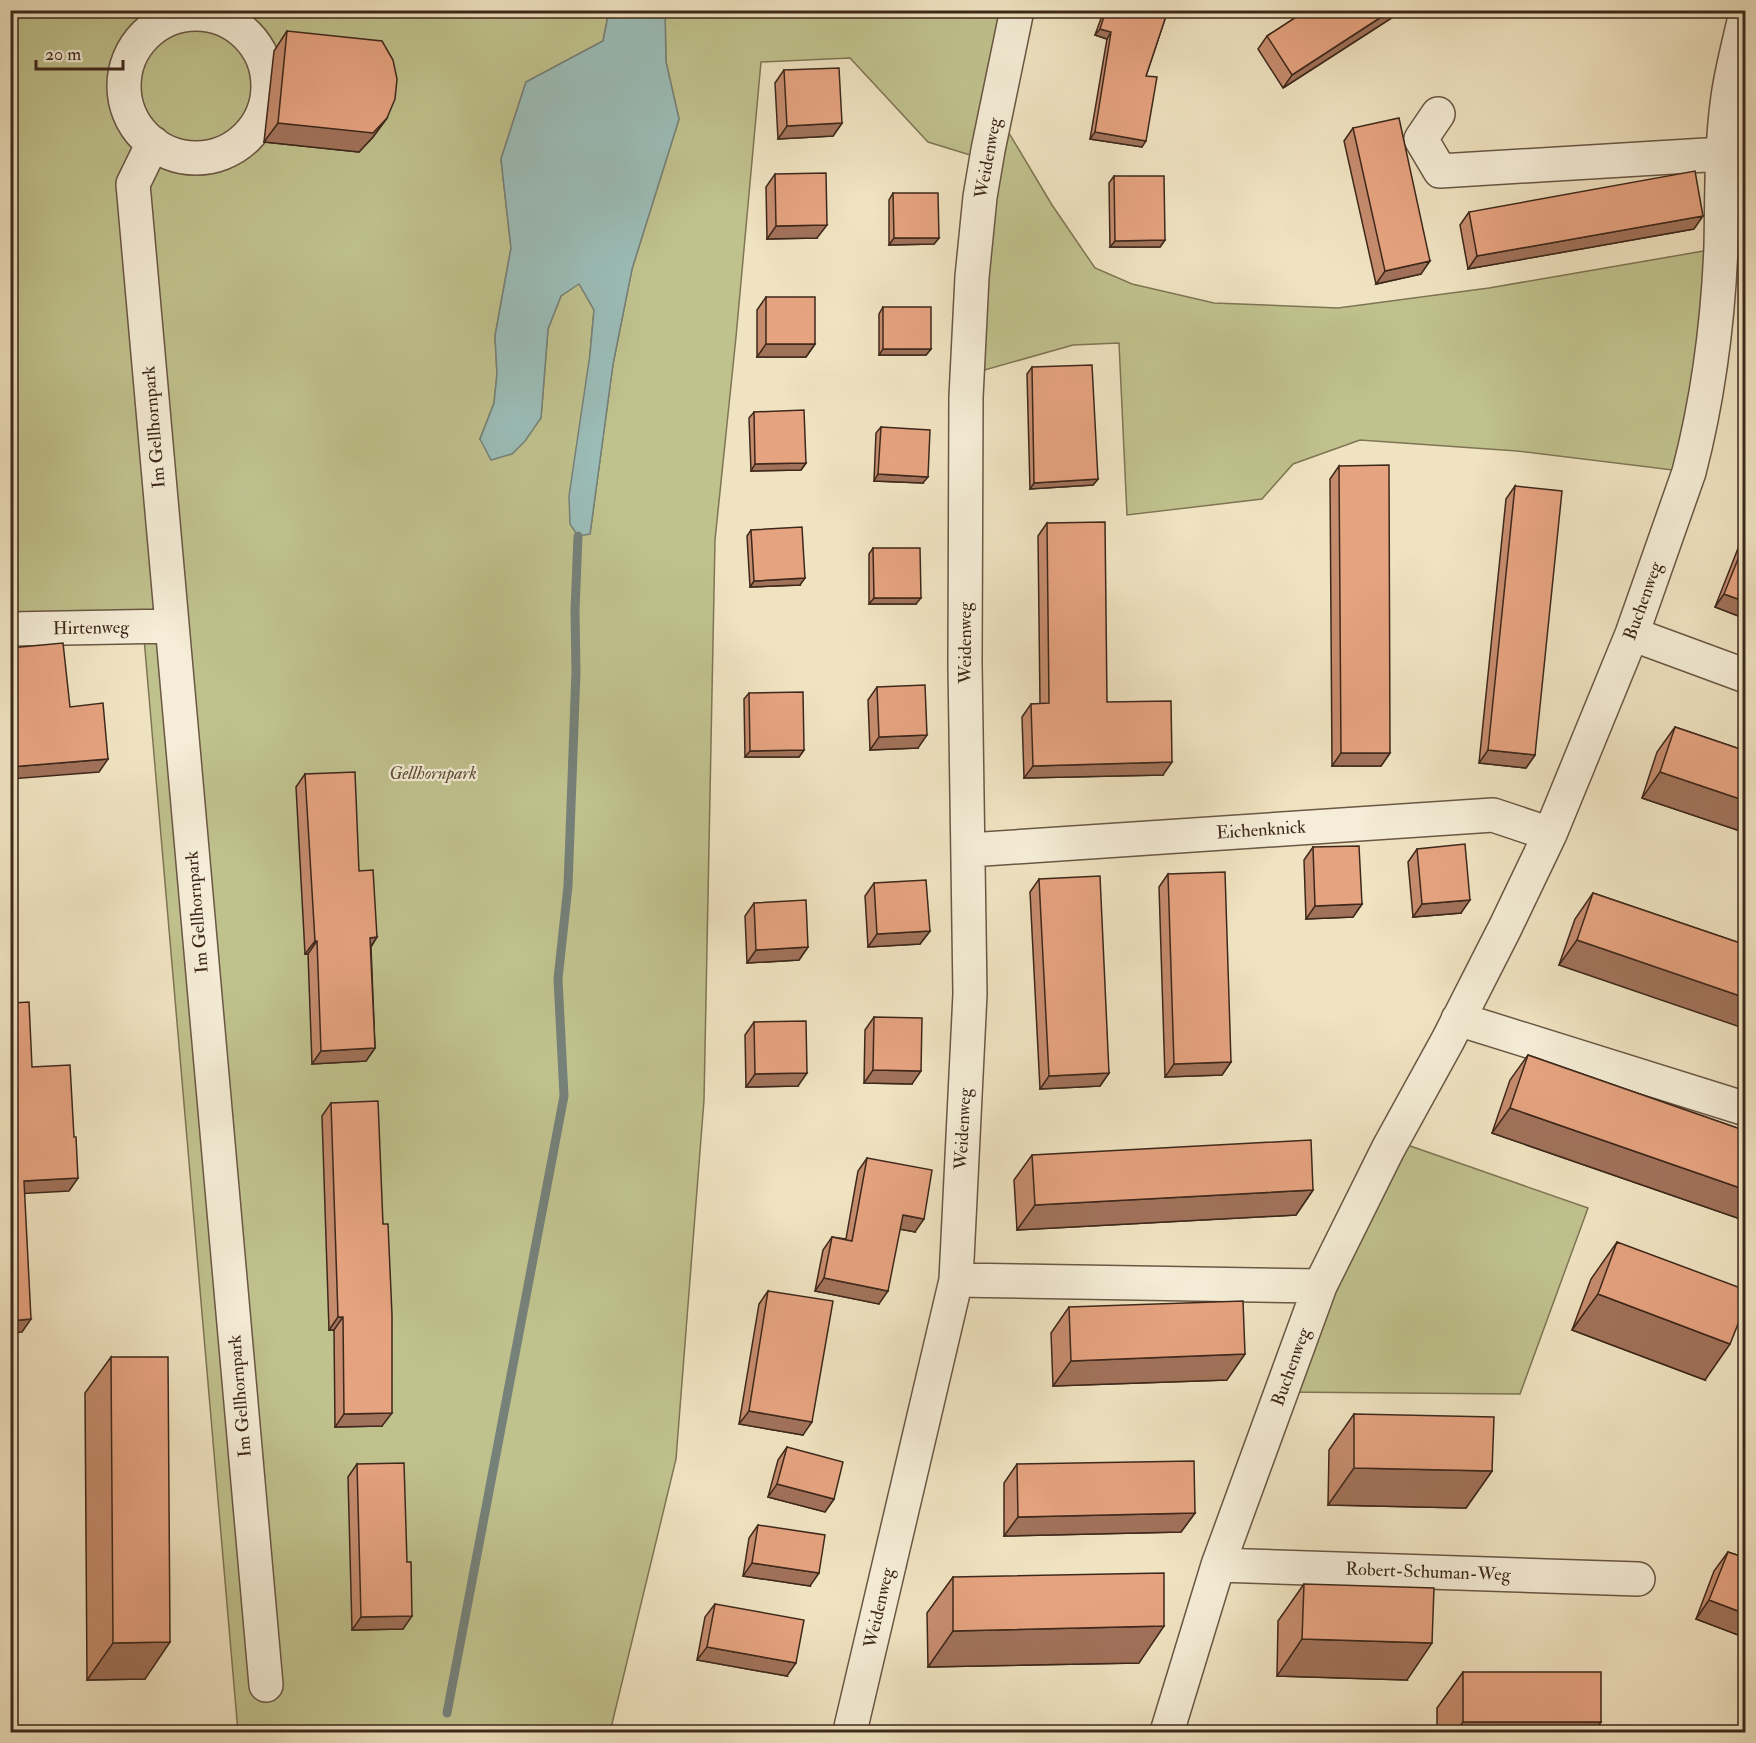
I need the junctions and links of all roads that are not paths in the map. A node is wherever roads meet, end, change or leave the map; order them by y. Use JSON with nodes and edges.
{"nodes":[{"id":1,"x":1017,"y":10,"type":"edge"},
{"id":2,"x":1746,"y":12,"type":"edge"},
{"id":3,"x":1737,"y":94,"type":"edge"},
{"id":4,"x":1438,"y":114,"type":"dead end"},
{"id":5,"x":153,"y":143,"type":"junction"},
{"id":6,"x":1722,"y":154,"type":"junction"},
{"id":7,"x":172,"y":626,"type":"junction"},
{"id":8,"x":10,"y":629,"type":"edge"},
{"id":9,"x":1632,"y":634,"type":"junction"},
{"id":10,"x":1746,"y":676,"type":"edge"},
{"id":11,"x":1550,"y":834,"type":"junction"},
{"id":12,"x":969,"y":850,"type":"junction"},
{"id":13,"x":1458,"y":1019,"type":"junction"},
{"id":14,"x":1746,"y":1109,"type":"edge"},
{"id":15,"x":956,"y":1280,"type":"junction"},
{"id":16,"x":1320,"y":1286,"type":"junction"},
{"id":17,"x":1218,"y":1565,"type":"junction"},
{"id":18,"x":1638,"y":1579,"type":"dead end"},
{"id":19,"x":266,"y":1685,"type":"dead end"},
{"id":20,"x":851,"y":1727,"type":"dead end"},
{"id":21,"x":1167,"y":1732,"type":"edge"}],
"edges":[{"from":1,"to":12,"type":"street","name":"Weidenweg"},
{"from":2,"to":3,"type":"street","name":"Buchenweg"},
{"from":3,"to":6,"type":"street","name":"Buchenweg"},
{"from":4,"to":6,"type":"street"},
{"from":5,"to":5,"type":"street"},
{"from":5,"to":7,"type":"street","name":"Im Gellhornpark"},
{"from":6,"to":9,"type":"street","name":"Buchenweg"},
{"from":7,"to":8,"type":"street","name":"Hirtenweg"},
{"from":7,"to":19,"type":"street","name":"Im Gellhornpark"},
{"from":9,"to":10,"type":"street"},
{"from":9,"to":11,"type":"street","name":"Buchenweg"},
{"from":11,"to":12,"type":"street","name":"Eichenknick"},
{"from":11,"to":13,"type":"street","name":"Buchenweg"},
{"from":12,"to":15,"type":"street","name":"Weidenweg"},
{"from":13,"to":14,"type":"street"},
{"from":13,"to":16,"type":"street","name":"Buchenweg"},
{"from":15,"to":16,"type":"street"},
{"from":15,"to":20,"type":"street","name":"Weidenweg"},
{"from":16,"to":17,"type":"street","name":"Buchenweg"},
{"from":17,"to":18,"type":"street","name":"Robert-Schuman-Weg"},
{"from":17,"to":21,"type":"street","name":"Buchenweg"}]}
